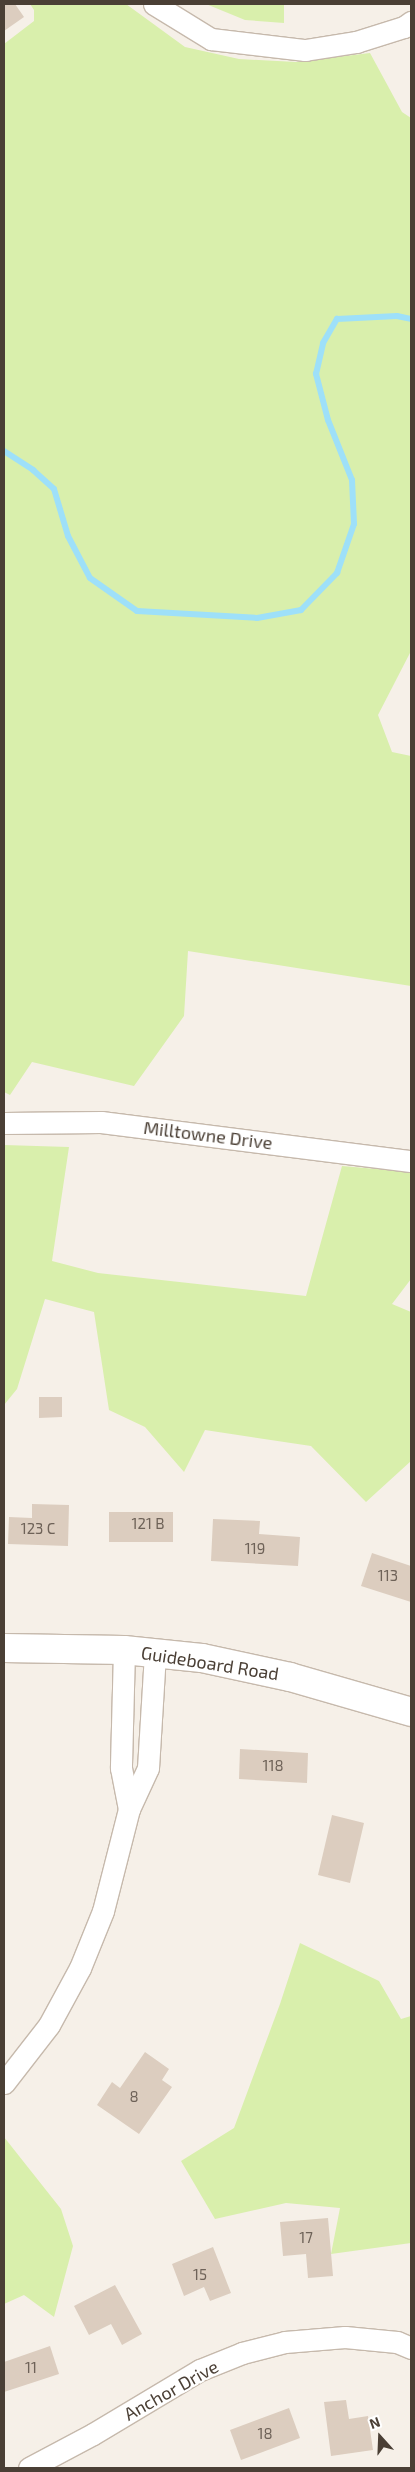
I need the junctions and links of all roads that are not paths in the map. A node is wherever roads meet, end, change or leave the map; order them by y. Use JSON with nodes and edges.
{"nodes":[{"id":1,"x":154,"y":4,"type":"edge"},
{"id":2,"x":411,"y":22,"type":"edge"},
{"id":3,"x":4,"y":1123,"type":"edge"},
{"id":4,"x":411,"y":1161,"type":"edge"},
{"id":5,"x":4,"y":1648,"type":"edge"},
{"id":6,"x":124,"y":1650,"type":"junction"},
{"id":7,"x":155,"y":1652,"type":"junction"},
{"id":8,"x":411,"y":1712,"type":"edge"},
{"id":9,"x":129,"y":1809,"type":"junction"},
{"id":10,"x":4,"y":2083,"type":"edge"},
{"id":11,"x":411,"y":2348,"type":"edge"},
{"id":12,"x":29,"y":2468,"type":"edge"}],
"edges":[{"from":1,"to":2,"type":"street"},
{"from":3,"to":4,"type":"street","name":"Milltowne Drive"},
{"from":5,"to":6,"type":"street","name":"Guideboard Road"},
{"from":6,"to":7,"type":"street","name":"Guideboard Road"},
{"from":6,"to":9,"type":"street"},
{"from":7,"to":8,"type":"street","name":"Guideboard Road"},
{"from":7,"to":9,"type":"street"},
{"from":9,"to":10,"type":"street"},
{"from":11,"to":12,"type":"street","name":"Anchor Drive"}]}
